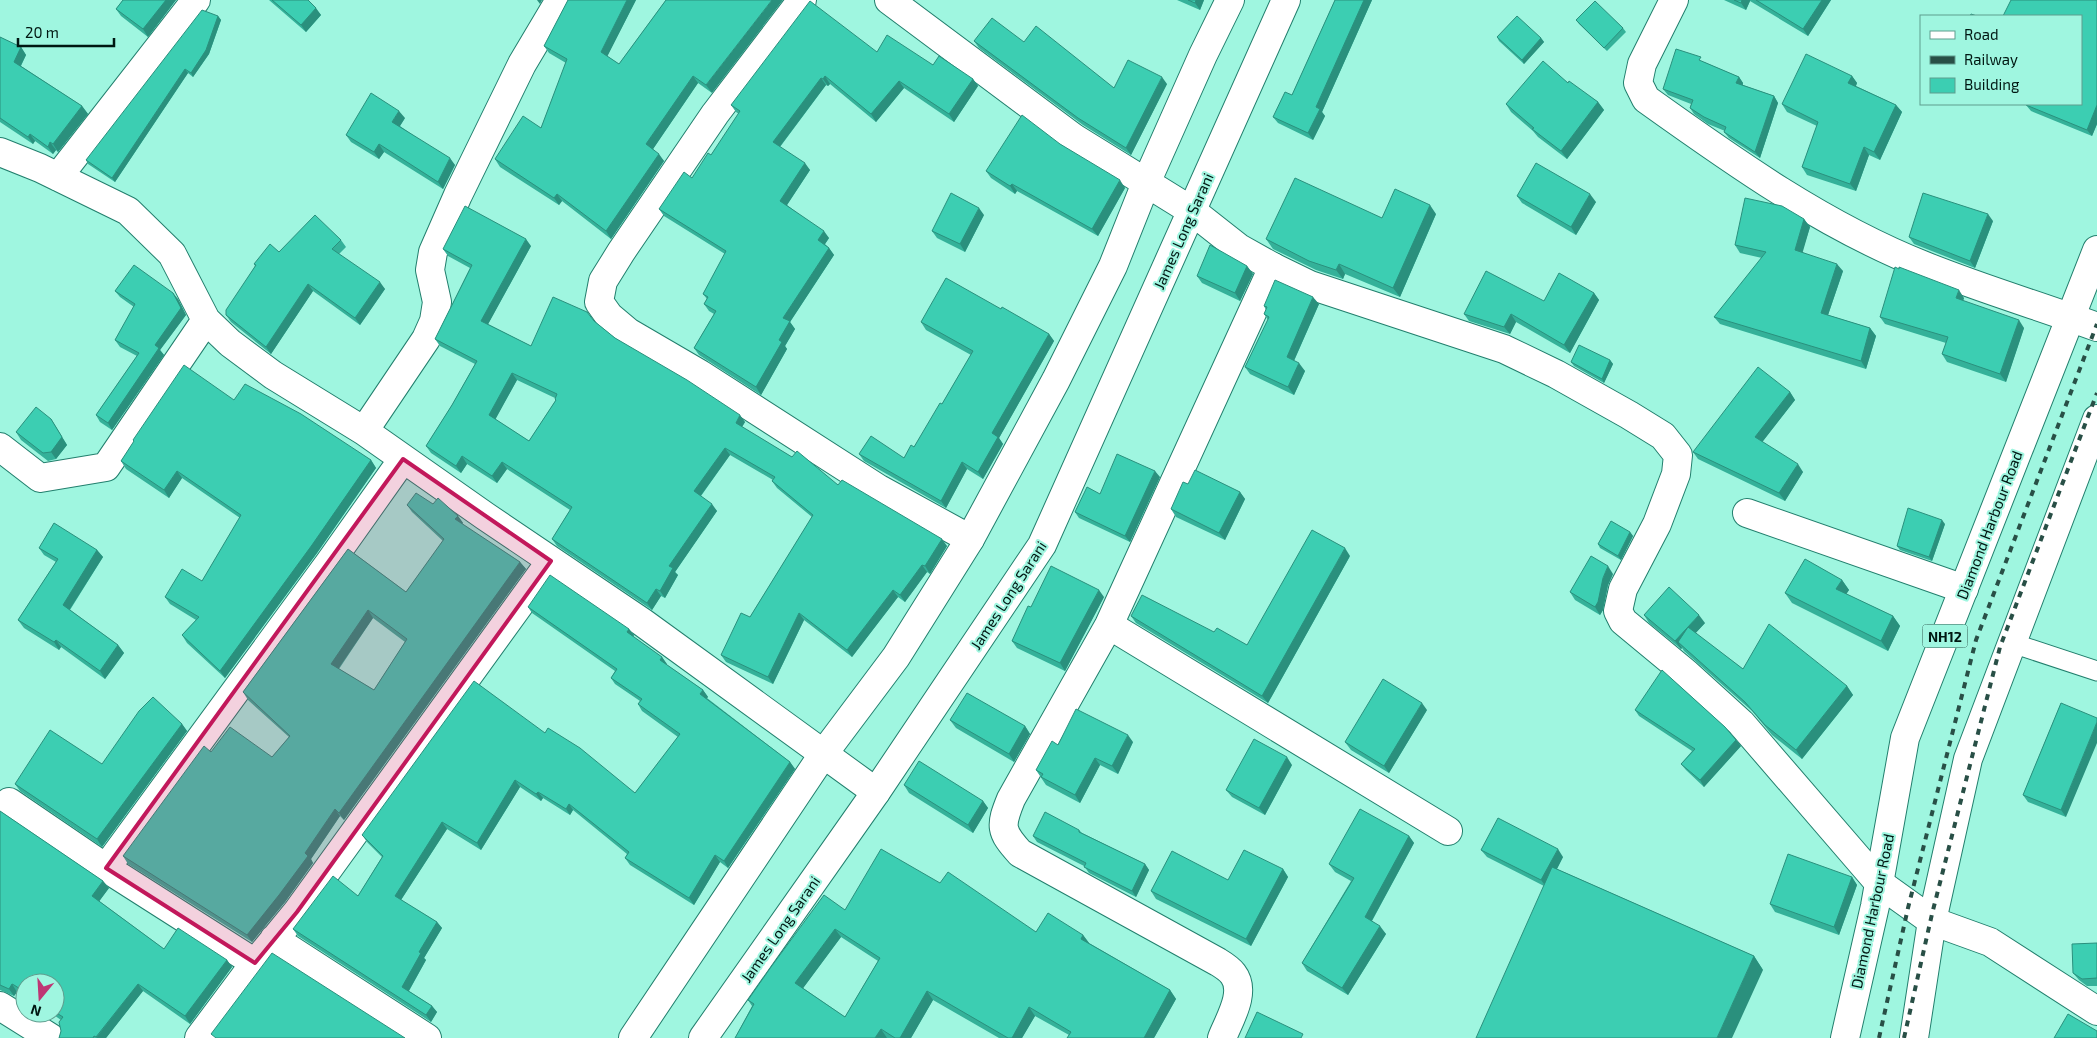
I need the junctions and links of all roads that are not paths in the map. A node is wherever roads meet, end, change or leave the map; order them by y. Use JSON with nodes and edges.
{"nodes":[{"id":1,"x":196,"y":0,"type":"edge"},
{"id":2,"x":560,"y":0,"type":"edge"},
{"id":3,"x":802,"y":0,"type":"edge"},
{"id":4,"x":889,"y":0,"type":"edge"},
{"id":5,"x":1230,"y":0,"type":"edge"},
{"id":6,"x":1286,"y":0,"type":"edge"},
{"id":7,"x":1674,"y":0,"type":"edge"},
{"id":8,"x":0,"y":152,"type":"edge"},
{"id":9,"x":58,"y":177,"type":"junction"},
{"id":10,"x":1146,"y":183,"type":"junction"},
{"id":11,"x":1192,"y":211,"type":"junction"},
{"id":12,"x":2097,"y":250,"type":"edge"},
{"id":13,"x":1273,"y":267,"type":"junction"},
{"id":14,"x":2070,"y":317,"type":"junction"},
{"id":15,"x":206,"y":320,"type":"junction"},
{"id":16,"x":2097,"y":327,"type":"edge"},
{"id":17,"x":2097,"y":419,"type":"edge"},
{"id":18,"x":364,"y":431,"type":"junction"},
{"id":19,"x":0,"y":447,"type":"edge"},
{"id":20,"x":403,"y":459,"type":"junction"},
{"id":21,"x":1747,"y":513,"type":"dead end"},
{"id":22,"x":970,"y":539,"type":"junction"},
{"id":23,"x":551,"y":561,"type":"junction"},
{"id":24,"x":1964,"y":589,"type":"junction"},
{"id":25,"x":1109,"y":625,"type":"junction"},
{"id":26,"x":2012,"y":643,"type":"junction"},
{"id":27,"x":2097,"y":671,"type":"edge"},
{"id":28,"x":824,"y":753,"type":"junction"},
{"id":29,"x":876,"y":792,"type":"junction"},
{"id":30,"x":8,"y":802,"type":"dead end"},
{"id":31,"x":1448,"y":831,"type":"dead end"},
{"id":32,"x":106,"y":868,"type":"junction"},
{"id":33,"x":1879,"y":883,"type":"junction"},
{"id":34,"x":1932,"y":920,"type":"junction"},
{"id":35,"x":274,"y":939,"type":"junction"},
{"id":36,"x":255,"y":963,"type":"junction"},
{"id":37,"x":0,"y":1006,"type":"edge"},
{"id":38,"x":2097,"y":1012,"type":"edge"},
{"id":39,"x":51,"y":1038,"type":"edge"},
{"id":40,"x":199,"y":1038,"type":"edge"},
{"id":41,"x":427,"y":1038,"type":"edge"},
{"id":42,"x":633,"y":1038,"type":"edge"},
{"id":43,"x":703,"y":1038,"type":"edge"},
{"id":44,"x":1222,"y":1038,"type":"edge"},
{"id":45,"x":1845,"y":1038,"type":"edge"},
{"id":46,"x":1914,"y":1038,"type":"edge"}],
"edges":[{"from":1,"to":9,"type":"main road"},
{"from":2,"to":18,"type":"main road"},
{"from":3,"to":22,"type":"main road"},
{"from":4,"to":10,"type":"main road"},
{"from":5,"to":10,"type":"main road"},
{"from":6,"to":11,"type":"main road","name":"James Long Sarani"},
{"from":7,"to":14,"type":"main road"},
{"from":8,"to":9,"type":"main road"},
{"from":9,"to":15,"type":"main road"},
{"from":10,"to":11,"type":"main road"},
{"from":10,"to":22,"type":"main road"},
{"from":11,"to":13,"type":"main road"},
{"from":11,"to":29,"type":"main road","name":"James Long Sarani"},
{"from":12,"to":14,"type":"main road","name":"Diamond Harbour Road","number":"NH12"},
{"from":13,"to":25,"type":"main road"},
{"from":13,"to":33,"type":"main road"},
{"from":14,"to":16,"type":"main road"},
{"from":14,"to":24,"type":"main road","name":"Diamond Harbour Road","number":"NH12"},
{"from":15,"to":18,"type":"main road"},
{"from":15,"to":19,"type":"main road"},
{"from":17,"to":26,"type":"main road"},
{"from":18,"to":20,"type":"main road"},
{"from":20,"to":23,"type":"main road"},
{"from":20,"to":32,"type":"main road"},
{"from":21,"to":24,"type":"main road"},
{"from":22,"to":28,"type":"main road"},
{"from":23,"to":28,"type":"main road"},
{"from":23,"to":35,"type":"main road"},
{"from":24,"to":33,"type":"main road","name":"Diamond Harbour Road","number":"NH12"},
{"from":25,"to":31,"type":"main road"},
{"from":25,"to":44,"type":"main road"},
{"from":26,"to":27,"type":"lane"},
{"from":26,"to":34,"type":"main road"},
{"from":28,"to":29,"type":"main road"},
{"from":28,"to":42,"type":"main road"},
{"from":29,"to":43,"type":"main road","name":"James Long Sarani"},
{"from":30,"to":32,"type":"main road"},
{"from":32,"to":36,"type":"main road"},
{"from":33,"to":34,"type":"main road"},
{"from":33,"to":45,"type":"main road","name":"Diamond Harbour Road","number":"NH12"},
{"from":34,"to":38,"type":"main road"},
{"from":34,"to":46,"type":"main road"},
{"from":35,"to":36,"type":"main road"},
{"from":35,"to":41,"type":"main road"},
{"from":36,"to":40,"type":"main road"},
{"from":37,"to":39,"type":"main road"}]}
